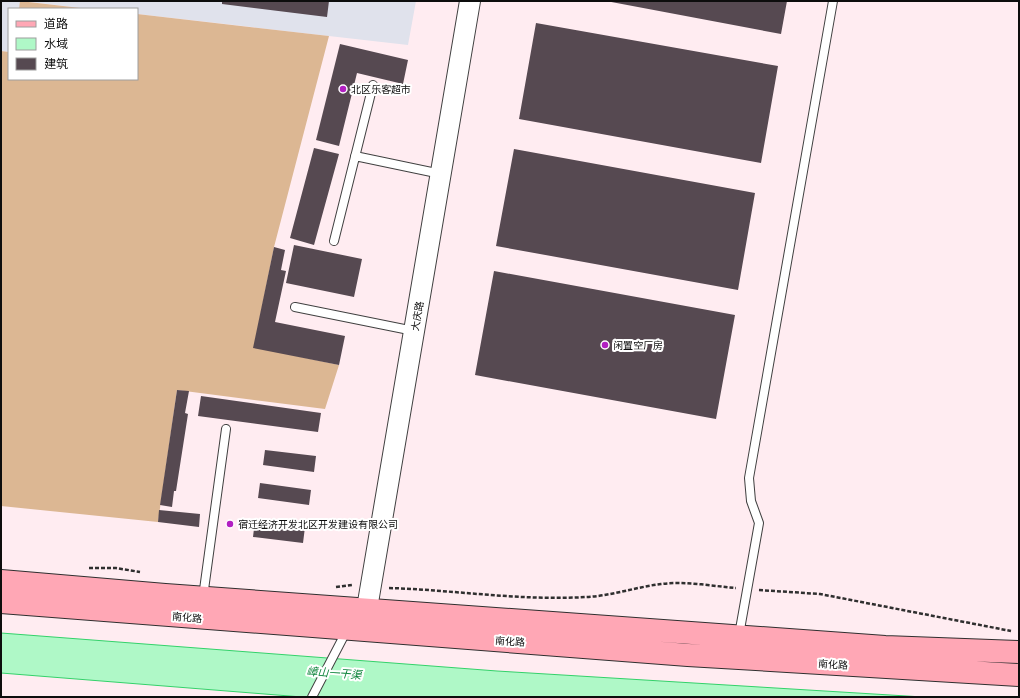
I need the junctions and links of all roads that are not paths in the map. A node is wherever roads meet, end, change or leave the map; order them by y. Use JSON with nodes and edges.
{"nodes":[{"id":1,"x":470,"y":1,"type":"edge"},
{"id":2,"x":833,"y":1,"type":"edge"},
{"id":3,"x":373,"y":85,"type":"dead end"},
{"id":4,"x":355,"y":156,"type":"junction"},
{"id":5,"x":441,"y":174,"type":"junction"},
{"id":6,"x":334,"y":241,"type":"dead end"},
{"id":7,"x":295,"y":307,"type":"dead end"},
{"id":8,"x":414,"y":331,"type":"junction"},
{"id":9,"x":226,"y":429,"type":"dead end"},
{"id":10,"x":1,"y":581,"type":"edge"},
{"id":11,"x":1,"y":602,"type":"edge"},
{"id":12,"x":202,"y":608,"type":"junction"},
{"id":13,"x":366,"y":609,"type":"junction"},
{"id":14,"x":351,"y":632,"type":"junction"},
{"id":15,"x":737,"y":647,"type":"junction"},
{"id":16,"x":1019,"y":652,"type":"edge"},
{"id":17,"x":1019,"y":675,"type":"edge"},
{"id":18,"x":312,"y":697,"type":"edge"}],
"edges":[{"from":1,"to":5,"type":"street","name":"大庆路"},
{"from":2,"to":15,"type":"lane"},
{"from":3,"to":4,"type":"lane"},
{"from":4,"to":5,"type":"lane"},
{"from":4,"to":6,"type":"lane"},
{"from":5,"to":8,"type":"street","name":"大庆路"},
{"from":7,"to":8,"type":"lane"},
{"from":8,"to":13,"type":"street","name":"大庆路"},
{"from":9,"to":12,"type":"lane"},
{"from":10,"to":12,"type":"main road","name":"南化路"},
{"from":11,"to":12,"type":"main road","name":"南化路"},
{"from":12,"to":13,"type":"main road","name":"南化路"},
{"from":12,"to":14,"type":"main road","name":"南化路"},
{"from":13,"to":14,"type":"street","name":"大庆路"},
{"from":13,"to":15,"type":"main road","name":"南化路"},
{"from":14,"to":15,"type":"main road","name":"南化路"},
{"from":14,"to":18,"type":"lane"},
{"from":15,"to":16,"type":"main road","name":"南化路"},
{"from":15,"to":17,"type":"main road","name":"南化路"}]}
